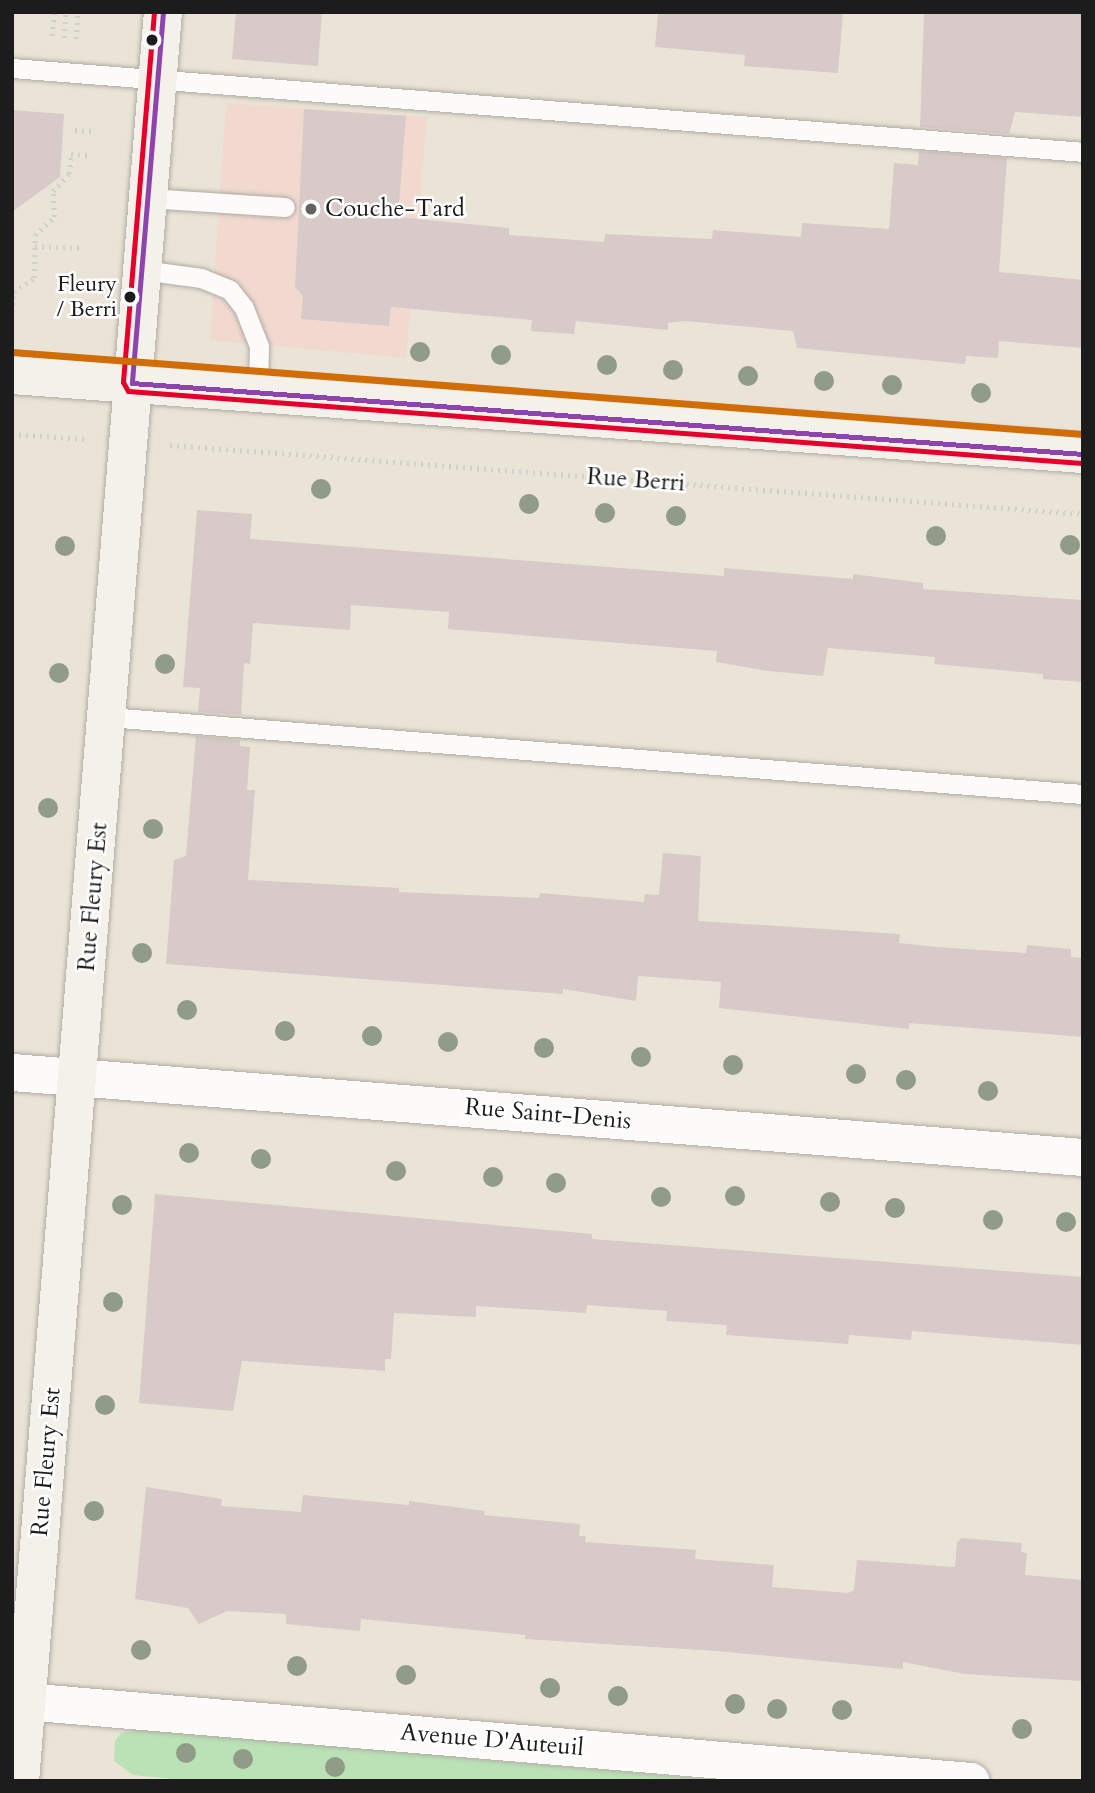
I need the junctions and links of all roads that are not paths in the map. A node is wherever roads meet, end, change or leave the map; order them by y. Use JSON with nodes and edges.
{"nodes":[{"id":1,"x":163,"y":12,"type":"edge"},
{"id":2,"x":12,"y":68,"type":"edge"},
{"id":3,"x":158,"y":77,"type":"junction"},
{"id":4,"x":1083,"y":152,"type":"edge"},
{"id":5,"x":148,"y":198,"type":"junction"},
{"id":6,"x":285,"y":207,"type":"dead end"},
{"id":7,"x":142,"y":270,"type":"junction"},
{"id":8,"x":12,"y":375,"type":"edge"},
{"id":9,"x":132,"y":383,"type":"junction"},
{"id":10,"x":258,"y":391,"type":"junction"},
{"id":11,"x":1083,"y":454,"type":"edge"},
{"id":12,"x":108,"y":717,"type":"junction"},
{"id":13,"x":1083,"y":794,"type":"edge"},
{"id":14,"x":12,"y":1072,"type":"edge"},
{"id":15,"x":79,"y":1077,"type":"junction"},
{"id":16,"x":1083,"y":1157,"type":"edge"},
{"id":17,"x":19,"y":1700,"type":"edge"},
{"id":18,"x":20,"y":1781,"type":"edge"},
{"id":19,"x":971,"y":1781,"type":"edge"}],
"edges":[{"from":1,"to":3,"type":"street","name":"Rue Fleury Est"},
{"from":2,"to":3,"type":"lane"},
{"from":3,"to":4,"type":"lane"},
{"from":3,"to":5,"type":"street","name":"Rue Fleury Est"},
{"from":5,"to":6,"type":"lane"},
{"from":5,"to":7,"type":"street","name":"Rue Fleury Est"},
{"from":7,"to":9,"type":"street","name":"Rue Fleury Est"},
{"from":7,"to":10,"type":"lane"},
{"from":8,"to":9,"type":"street"},
{"from":9,"to":10,"type":"street"},
{"from":9,"to":12,"type":"street","name":"Rue Fleury Est"},
{"from":10,"to":11,"type":"street"},
{"from":12,"to":13,"type":"lane"},
{"from":12,"to":15,"type":"street","name":"Rue Fleury Est"},
{"from":14,"to":15,"type":"street","name":"Rue Saint-Denis"},
{"from":15,"to":16,"type":"street","name":"Rue Saint-Denis"},
{"from":15,"to":17,"type":"street","name":"Rue Fleury Est"},
{"from":17,"to":18,"type":"street","name":"Rue Fleury Est"},
{"from":17,"to":19,"type":"street","name":"Avenue D'Auteuil"}]}
